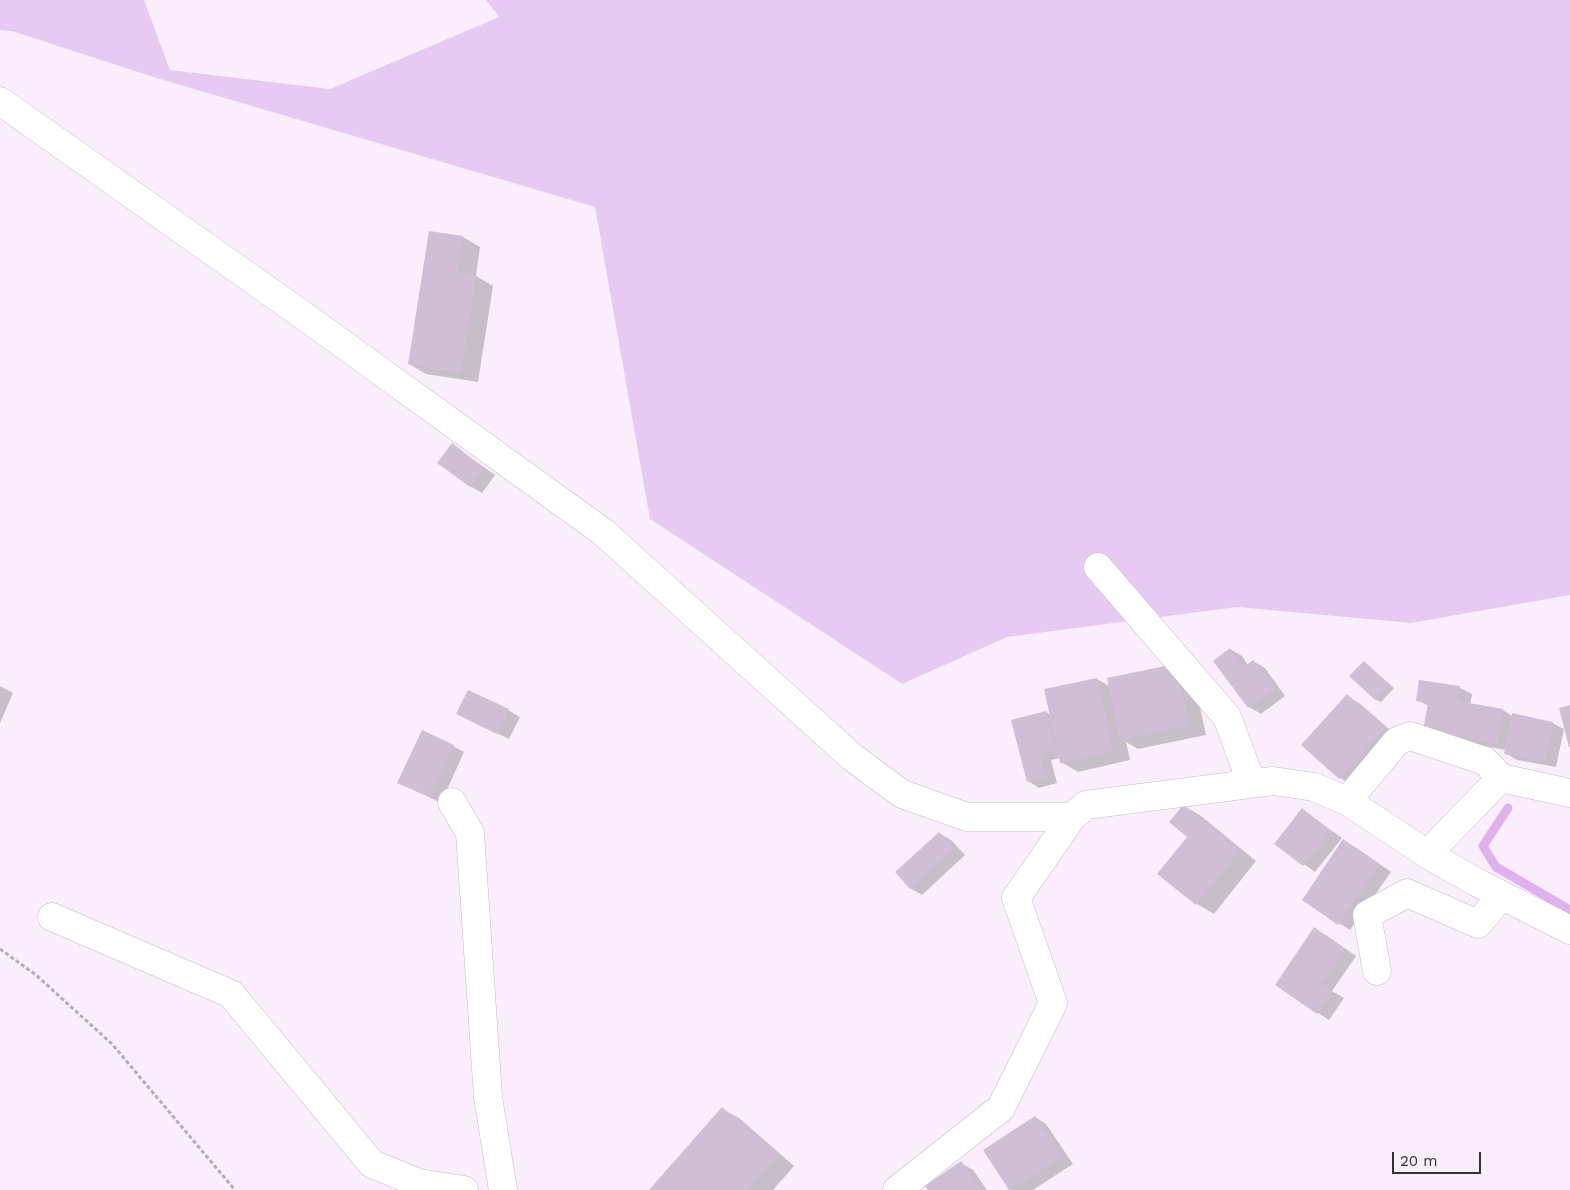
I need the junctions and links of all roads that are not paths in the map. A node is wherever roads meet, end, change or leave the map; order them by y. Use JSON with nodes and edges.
{"nodes":[{"id":1,"x":0,"y":101,"type":"edge"},
{"id":2,"x":1098,"y":568,"type":"dead end"},
{"id":3,"x":1501,"y":778,"type":"junction"},
{"id":4,"x":1252,"y":784,"type":"junction"},
{"id":5,"x":1570,"y":793,"type":"edge"},
{"id":6,"x":1347,"y":801,"type":"junction"},
{"id":7,"x":452,"y":802,"type":"dead end"},
{"id":8,"x":1072,"y":817,"type":"junction"},
{"id":9,"x":1427,"y":854,"type":"junction"},
{"id":10,"x":1502,"y":896,"type":"junction"},
{"id":11,"x":52,"y":916,"type":"dead end"},
{"id":12,"x":1570,"y":930,"type":"edge"},
{"id":13,"x":1377,"y":971,"type":"dead end"},
{"id":14,"x":464,"y":1190,"type":"edge"},
{"id":15,"x":503,"y":1190,"type":"edge"},
{"id":16,"x":897,"y":1190,"type":"edge"}],
"edges":[{"from":1,"to":8,"type":"street"},
{"from":2,"to":4,"type":"street"},
{"from":3,"to":5,"type":"street"},
{"from":3,"to":6,"type":"street"},
{"from":3,"to":9,"type":"street"},
{"from":4,"to":6,"type":"street"},
{"from":4,"to":8,"type":"street"},
{"from":6,"to":9,"type":"street"},
{"from":7,"to":15,"type":"street"},
{"from":8,"to":16,"type":"street"},
{"from":9,"to":10,"type":"street"},
{"from":10,"to":12,"type":"street"},
{"from":10,"to":13,"type":"street"},
{"from":11,"to":14,"type":"street"}]}
